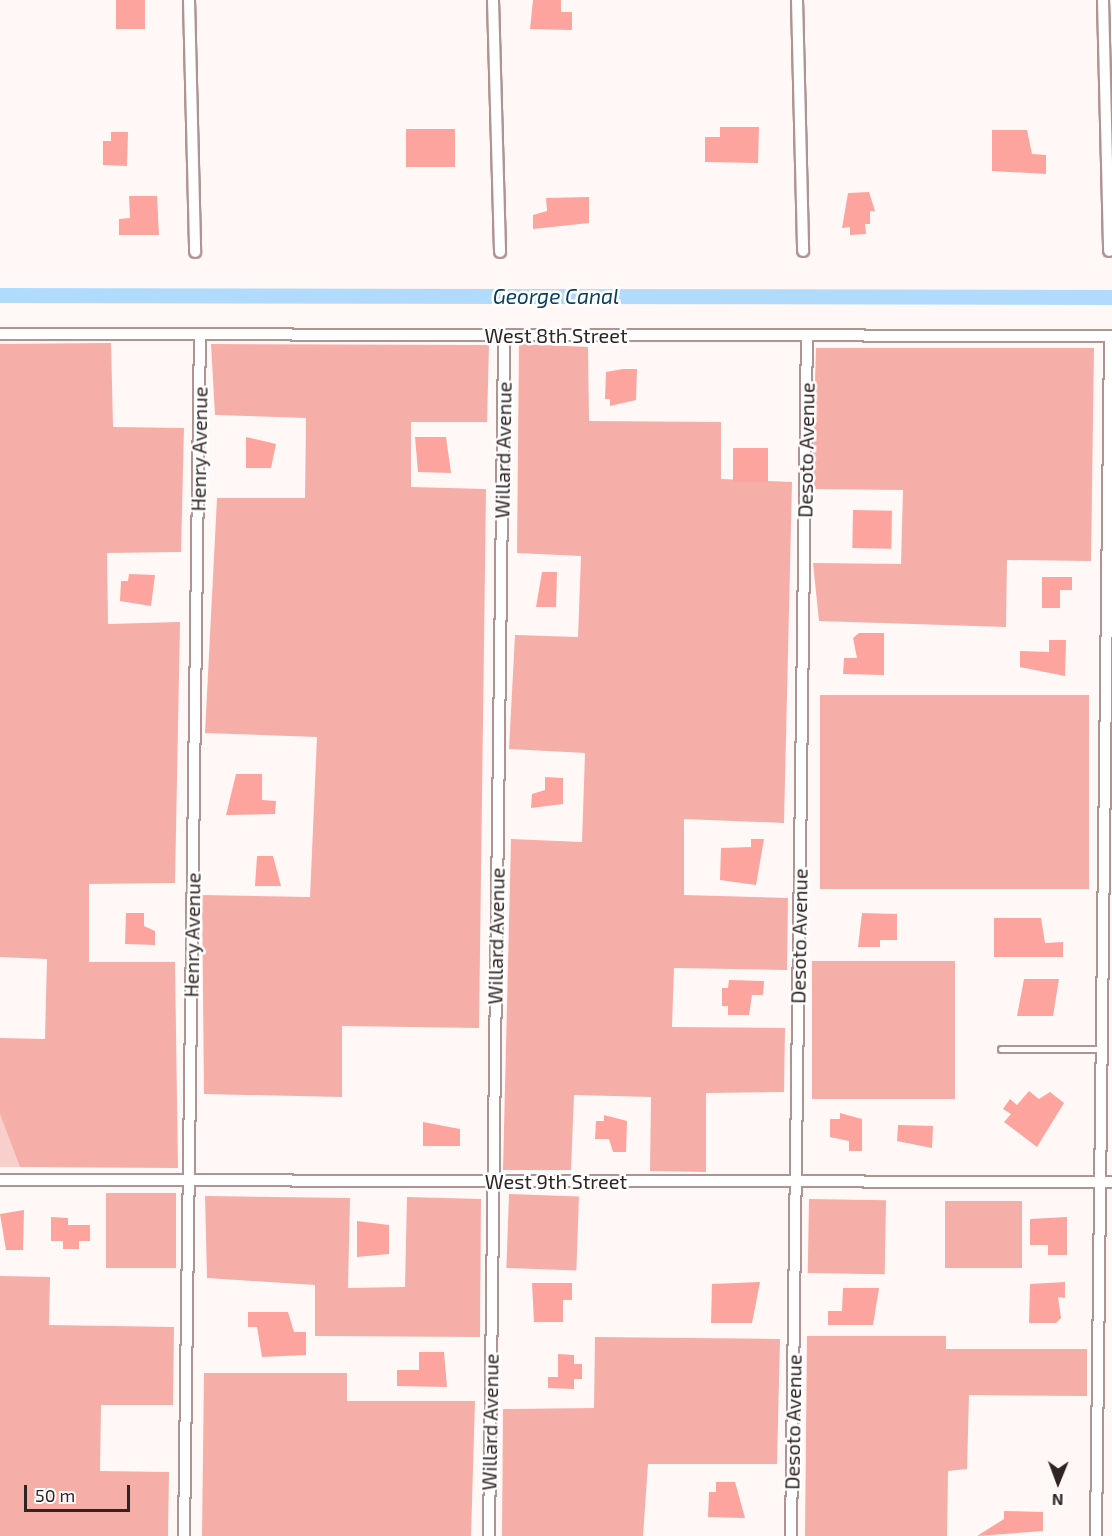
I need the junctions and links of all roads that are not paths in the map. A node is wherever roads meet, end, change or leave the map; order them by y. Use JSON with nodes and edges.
{"nodes":[{"id":1,"x":189,"y":0,"type":"edge"},
{"id":2,"x":493,"y":0,"type":"edge"},
{"id":3,"x":797,"y":0,"type":"edge"},
{"id":4,"x":1103,"y":0,"type":"edge"},
{"id":5,"x":803,"y":251,"type":"dead end"},
{"id":6,"x":1109,"y":251,"type":"dead end"},
{"id":7,"x":195,"y":252,"type":"dead end"},
{"id":8,"x":500,"y":252,"type":"dead end"},
{"id":9,"x":0,"y":334,"type":"edge"},
{"id":10,"x":200,"y":334,"type":"junction"},
{"id":11,"x":504,"y":335,"type":"junction"},
{"id":12,"x":807,"y":335,"type":"junction"},
{"id":13,"x":1111,"y":336,"type":"edge"},
{"id":14,"x":1001,"y":1049,"type":"dead end"},
{"id":15,"x":1102,"y":1049,"type":"junction"},
{"id":16,"x":0,"y":1180,"type":"edge"},
{"id":17,"x":493,"y":1180,"type":"junction"},
{"id":18,"x":189,"y":1181,"type":"junction"},
{"id":19,"x":796,"y":1181,"type":"junction"},
{"id":20,"x":1100,"y":1182,"type":"junction"},
{"id":21,"x":1112,"y":1182,"type":"edge"},
{"id":22,"x":184,"y":1536,"type":"edge"},
{"id":23,"x":489,"y":1536,"type":"edge"},
{"id":24,"x":791,"y":1536,"type":"edge"},
{"id":25,"x":1096,"y":1536,"type":"edge"}],
"edges":[{"from":1,"to":7,"type":"street"},
{"from":2,"to":8,"type":"street"},
{"from":3,"to":5,"type":"street"},
{"from":4,"to":6,"type":"street"},
{"from":9,"to":10,"type":"street","name":"West 8th Street"},
{"from":10,"to":11,"type":"street","name":"West 8th Street"},
{"from":10,"to":18,"type":"street","name":"Henry Avenue"},
{"from":11,"to":12,"type":"street","name":"West 8th Street"},
{"from":11,"to":17,"type":"street","name":"Willard Avenue"},
{"from":12,"to":13,"type":"street","name":"West 8th Street"},
{"from":12,"to":19,"type":"street","name":"Desoto Avenue"},
{"from":13,"to":15,"type":"street"},
{"from":14,"to":15,"type":"lane"},
{"from":15,"to":20,"type":"street"},
{"from":16,"to":18,"type":"street","name":"West 9th Street"},
{"from":17,"to":18,"type":"street","name":"West 9th Street"},
{"from":17,"to":19,"type":"street","name":"West 9th Street"},
{"from":17,"to":23,"type":"street","name":"Willard Avenue"},
{"from":18,"to":22,"type":"street","name":"Henry Avenue"},
{"from":19,"to":20,"type":"street","name":"West 9th Street"},
{"from":19,"to":24,"type":"street","name":"Desoto Avenue"},
{"from":20,"to":21,"type":"street","name":"West 9th Street"},
{"from":20,"to":25,"type":"street"}]}
